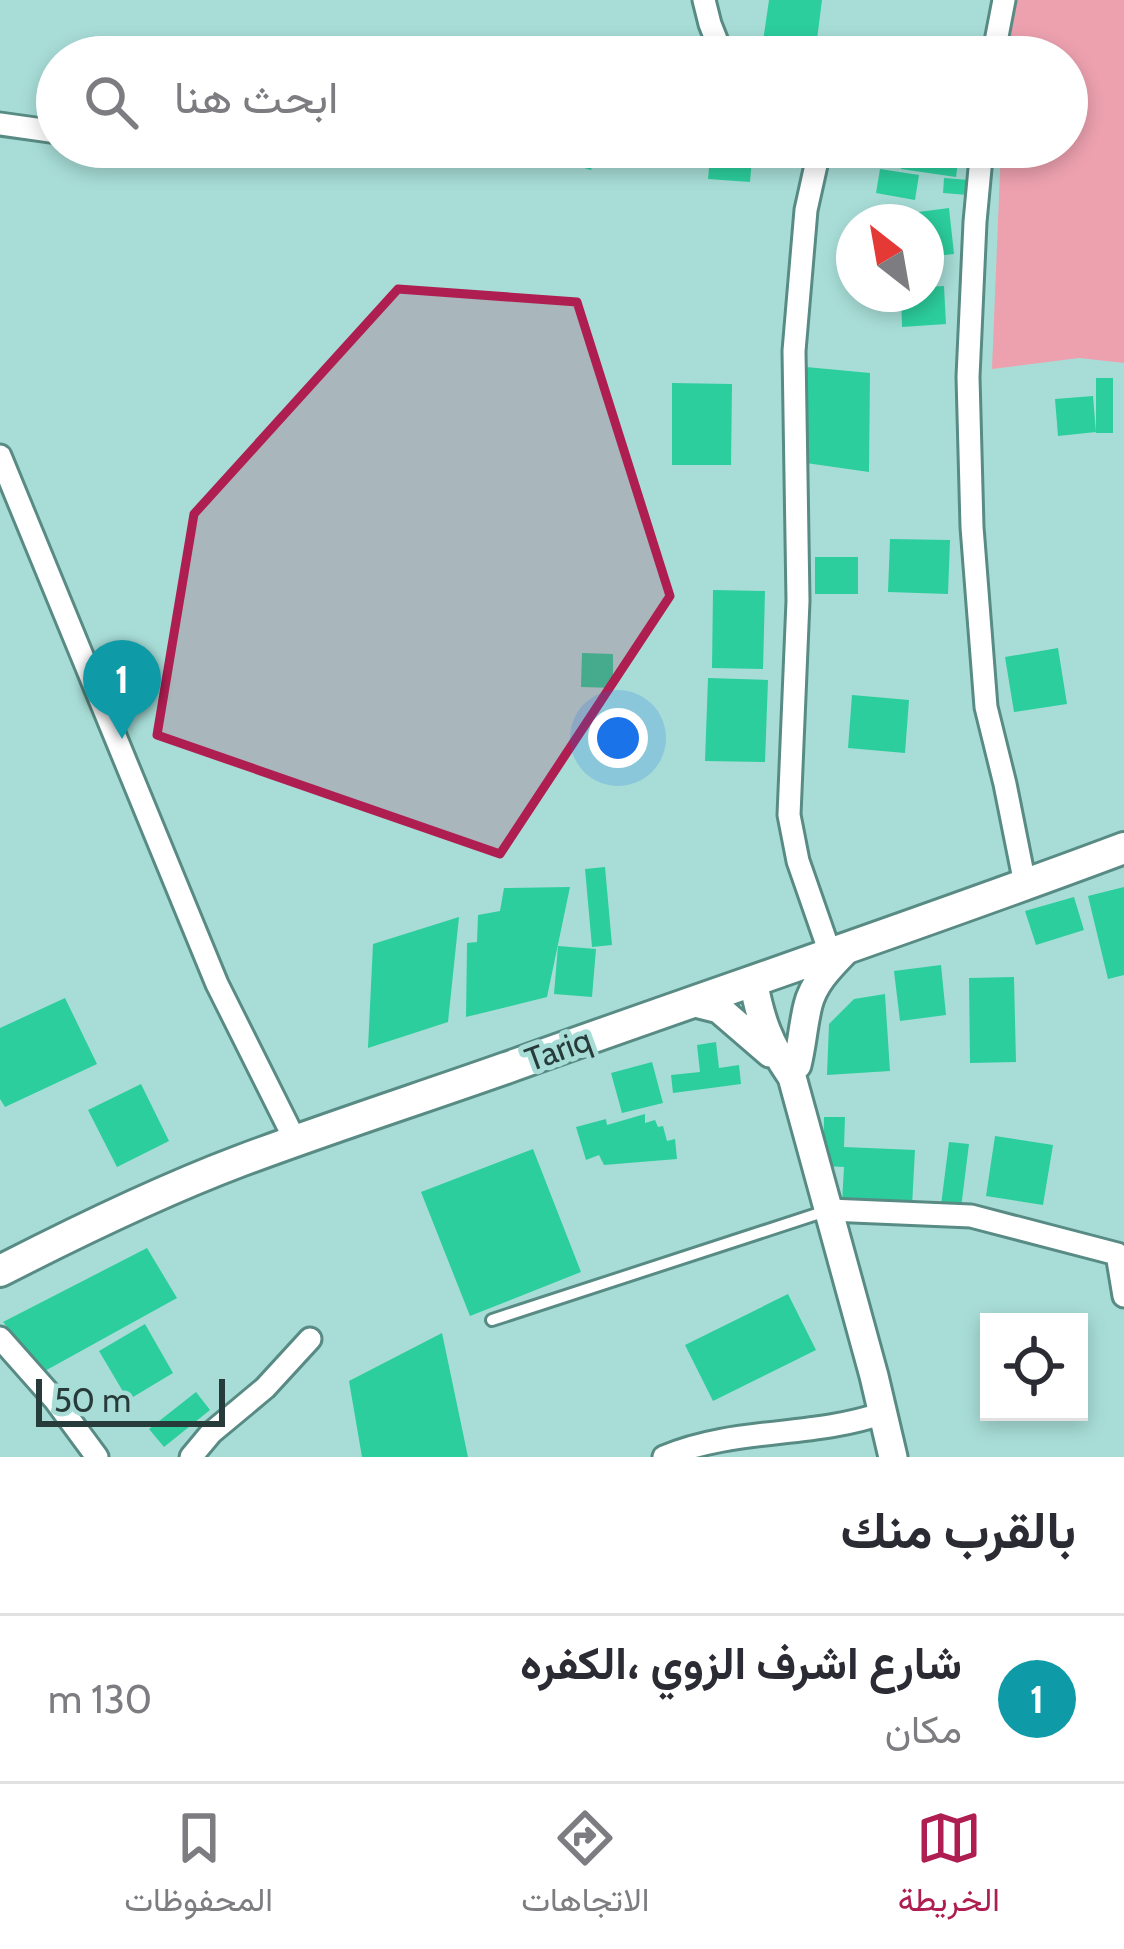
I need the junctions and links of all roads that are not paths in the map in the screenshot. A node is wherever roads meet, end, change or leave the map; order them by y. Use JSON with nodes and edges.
{"nodes":[{"id":1,"x":704,"y":0,"type":"edge"},
{"id":2,"x":1004,"y":0,"type":"edge"},
{"id":3,"x":715,"y":36,"type":"edge"},
{"id":4,"x":997,"y":36,"type":"edge"},
{"id":5,"x":0,"y":124,"type":"edge"},
{"id":6,"x":36,"y":129,"type":"edge"},
{"id":7,"x":815,"y":168,"type":"edge"},
{"id":8,"x":980,"y":168,"type":"edge"},
{"id":9,"x":0,"y":457,"type":"edge"},
{"id":10,"x":1124,"y":848,"type":"edge"},
{"id":11,"x":1025,"y":884,"type":"junction"},
{"id":12,"x":839,"y":950,"type":"junction"},
{"id":13,"x":791,"y":966,"type":"junction"},
{"id":14,"x":753,"y":980,"type":"junction"},
{"id":15,"x":695,"y":1003,"type":"junction"},
{"id":16,"x":790,"y":1068,"type":"junction"},
{"id":17,"x":296,"y":1142,"type":"junction"},
{"id":18,"x":829,"y":1210,"type":"junction"},
{"id":19,"x":1120,"y":1254,"type":"edge"},
{"id":20,"x":0,"y":1271,"type":"edge"},
{"id":21,"x":1124,"y":1296,"type":"edge"},
{"id":22,"x":492,"y":1319,"type":"dead end"},
{"id":23,"x":0,"y":1338,"type":"edge"},
{"id":24,"x":310,"y":1340,"type":"dead end"},
{"id":25,"x":883,"y":1413,"type":"junction"},
{"id":26,"x":98,"y":1457,"type":"edge"},
{"id":27,"x":191,"y":1457,"type":"edge"},
{"id":28,"x":664,"y":1457,"type":"edge"},
{"id":29,"x":893,"y":1457,"type":"edge"}],
"edges":[{"from":1,"to":3,"type":"street"},
{"from":2,"to":4,"type":"street"},
{"from":5,"to":6,"type":"street"},
{"from":7,"to":12,"type":"street"},
{"from":8,"to":11,"type":"street"},
{"from":9,"to":17,"type":"street"},
{"from":10,"to":11,"type":"main road","name":"Tariq"},
{"from":11,"to":12,"type":"main road","name":"Tariq"},
{"from":12,"to":13,"type":"main road","name":"Tariq"},
{"from":12,"to":16,"type":"street"},
{"from":13,"to":14,"type":"main road","name":"Tariq"},
{"from":13,"to":16,"type":"street"},
{"from":14,"to":15,"type":"main road","name":"Tariq"},
{"from":14,"to":16,"type":"street"},
{"from":15,"to":16,"type":"street"},
{"from":15,"to":17,"type":"main road","name":"Tariq"},
{"from":16,"to":18,"type":"street"},
{"from":17,"to":20,"type":"main road","name":"Tariq"},
{"from":18,"to":19,"type":"street"},
{"from":18,"to":22,"type":"lane"},
{"from":18,"to":25,"type":"street"},
{"from":19,"to":21,"type":"street"},
{"from":23,"to":26,"type":"street"},
{"from":24,"to":27,"type":"street"},
{"from":25,"to":28,"type":"street"},
{"from":25,"to":29,"type":"street"}]}
